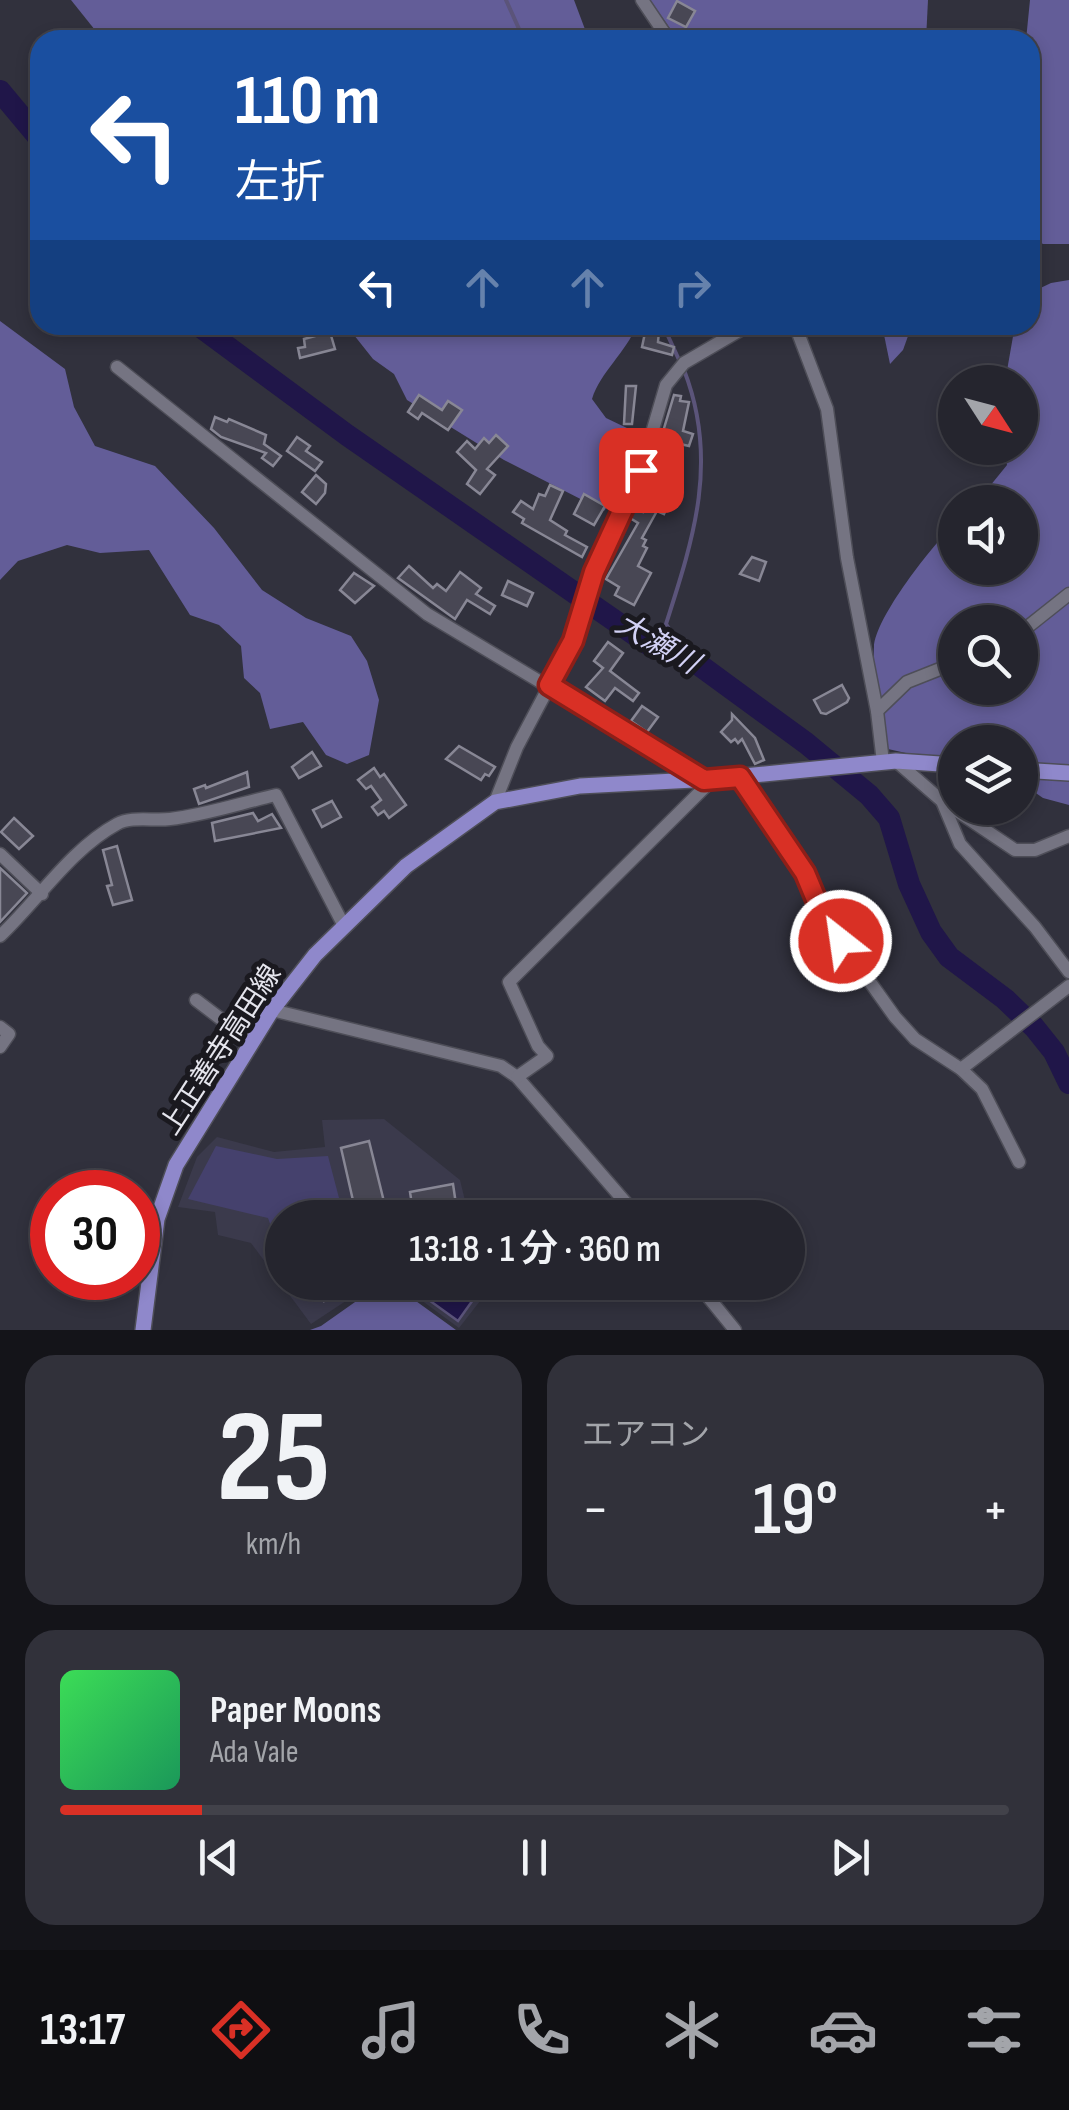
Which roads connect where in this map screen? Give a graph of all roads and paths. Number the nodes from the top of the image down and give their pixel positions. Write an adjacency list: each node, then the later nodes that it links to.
1 (642, 0): 2 (street)
2 (663, 30)
3 (731, 335): 9 (street)
4 (799, 335): 10 (street)
5 (117, 367): 9 (street)
6 (1069, 594): 7 (street)
7 (1038, 619)
8 (938, 670): 10 (street)
9 (549, 685): 16 (street); 18 (street)
10 (877, 711): 11 (street)
11 (890, 762): 12 (main road, 上正善寺高田線); 15 (main road, 上正善寺高田線); 17 (street)
12 (938, 765)
13 (1038, 771): 14 (main road)
14 (1069, 773)
15 (740, 777): 16 (main road, 上正善寺高田線); 33 (street)
16 (708, 779): 18 (main road, 上正善寺高田線); 34 (street)
17 (938, 798)
18 (495, 802): 24 (main road, 上正善寺高田線)
19 (952, 825): 26 (street)
20 (978, 825): 21 (street)
21 (1069, 836)
22 (0, 854): 23 (street)
23 (42, 894): 24 (street); 25 (street)
24 (344, 926): 29 (main road, 上正善寺高田線)
25 (0, 936)
26 (1069, 972)
27 (1069, 986): 33 (street)
28 (196, 1000): 31 (street)
29 (272, 1010): 31 (main road, 上正善寺高田線); 34 (street)
30 (0, 1027): 32 (street)
31 (251, 1042): 38 (main road, 上正善寺高田線)
32 (0, 1047)
33 (960, 1069): 35 (street)
34 (517, 1078): 36 (street)
35 (1019, 1162)
36 (623, 1200)
37 (711, 1300): 39 (street)
38 (142, 1330)
39 (736, 1330)

